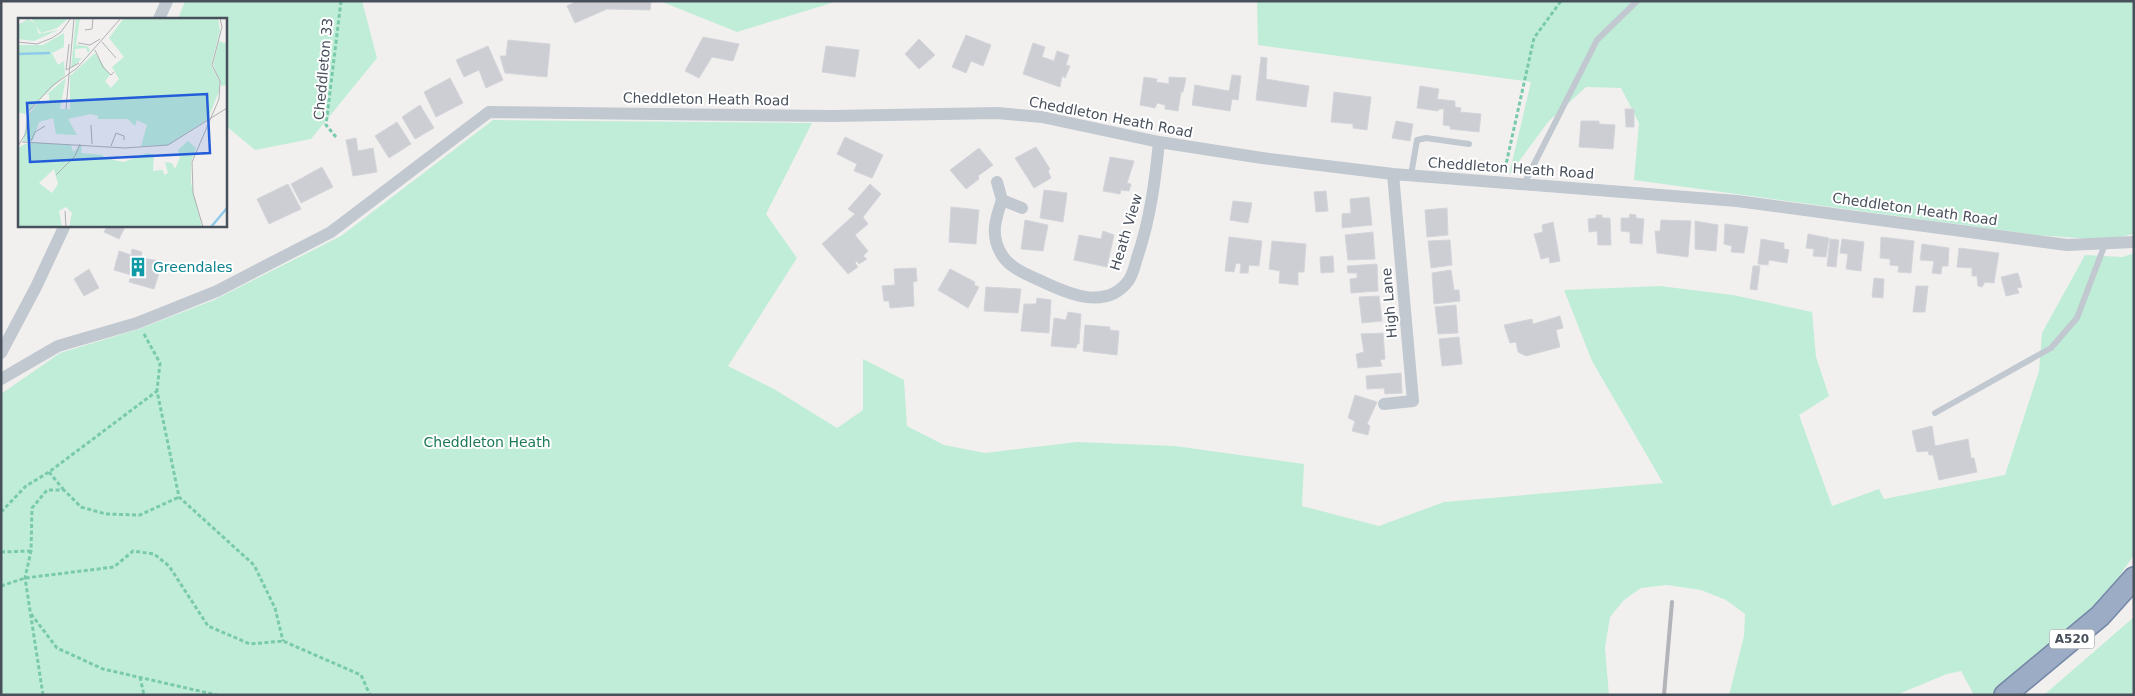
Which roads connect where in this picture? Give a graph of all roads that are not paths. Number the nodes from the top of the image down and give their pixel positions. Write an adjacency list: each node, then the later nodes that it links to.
1 (167, 1): 3 (street)
2 (1637, 1): 9 (lane)
3 (159, 18)
4 (1159, 142): 6 (street, Cheddleton Heath Road); 10 (street, Heath View); 16 (street, Cheddleton Heath Road)
5 (1469, 144): 7 (lane)
6 (1393, 174): 7 (street, Cheddleton Heath Road); 17 (street, High Lane)
7 (1411, 175): 9 (street, Cheddleton Heath Road)
8 (997, 182): 10 (street)
9 (1524, 184): 14 (street, Cheddleton Heath Road)
10 (1002, 200): 11 (street)
11 (1022, 208)
12 (65, 226): 15 (street)
13 (2134, 242): 14 (street, Cheddleton Heath Road)
14 (2105, 244): 18 (lane)
15 (1, 353)
16 (1, 379)
17 (1384, 404)
18 (1935, 413)
19 (2134, 578): 20 (highway, A520)
20 (2005, 695)

